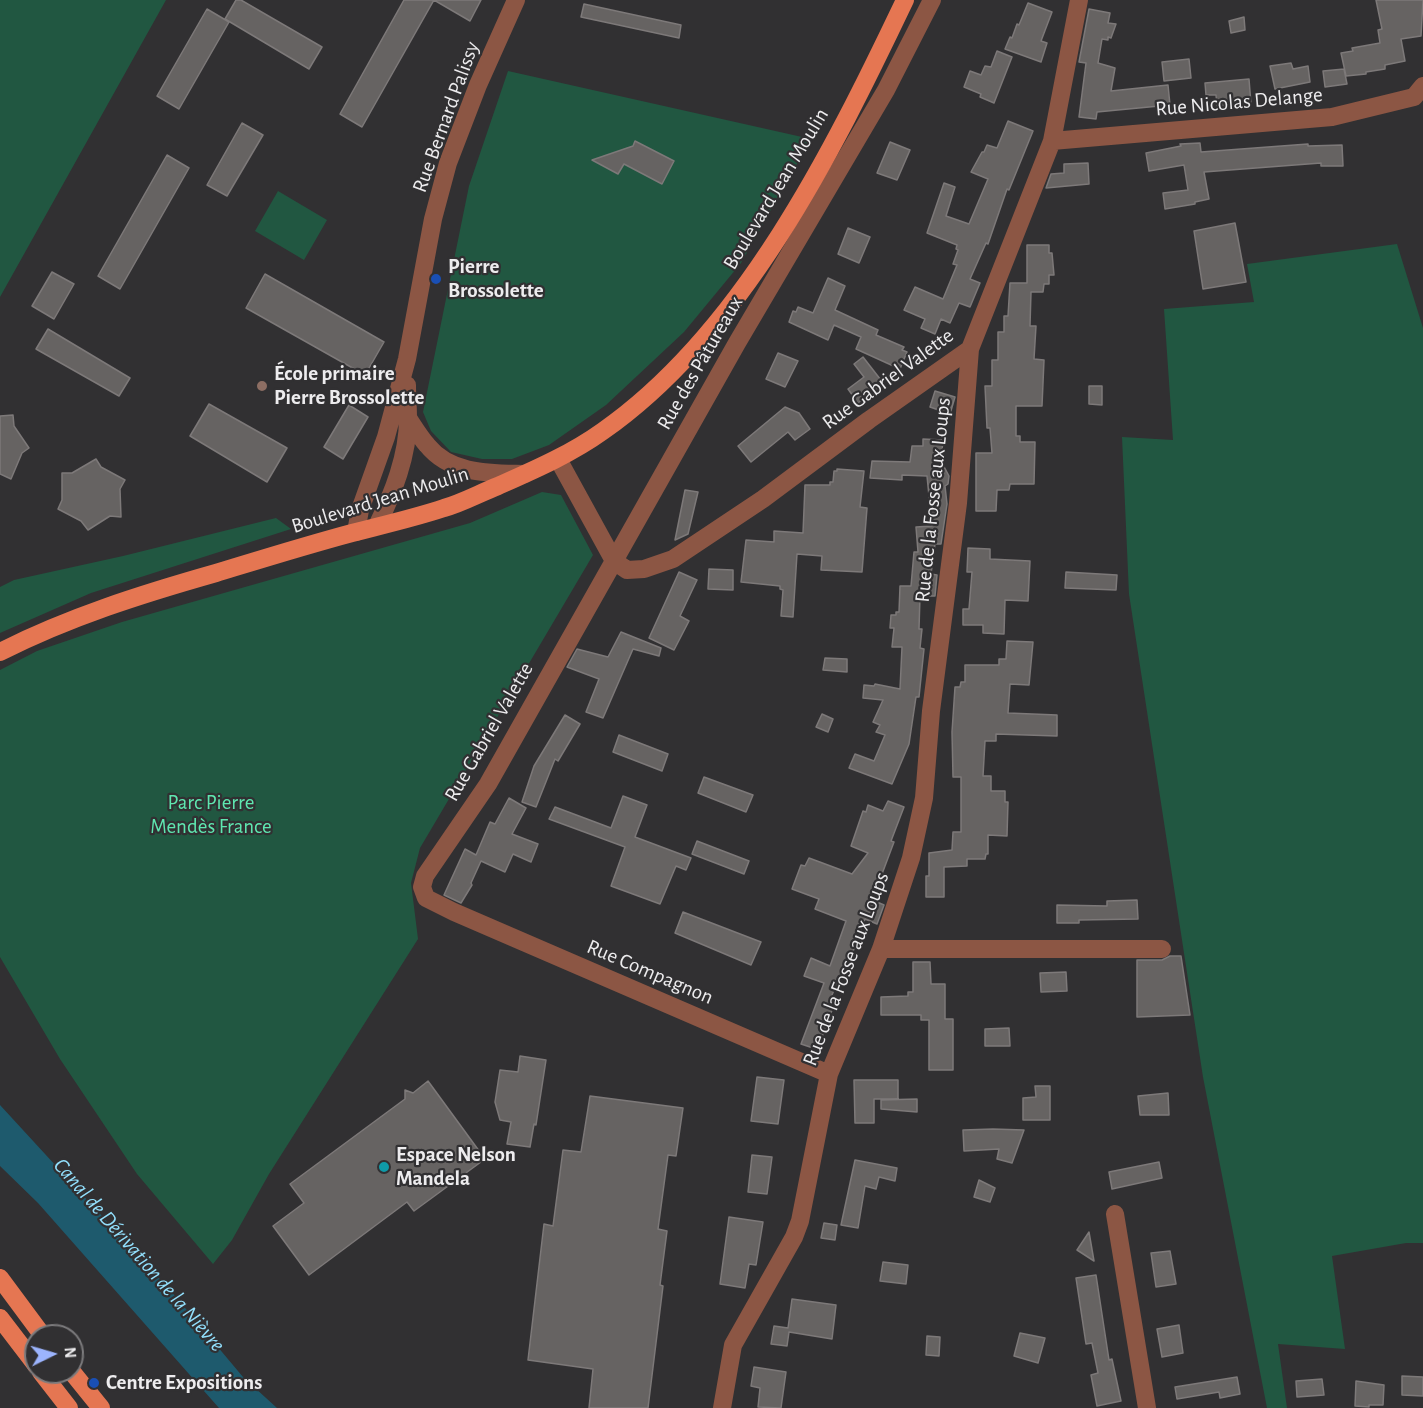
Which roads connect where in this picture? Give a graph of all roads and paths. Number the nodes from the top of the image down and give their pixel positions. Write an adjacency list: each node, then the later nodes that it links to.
1 (516, 0): 8 (street, Rue Bernard Palissy)
2 (905, 0): 10 (main road, Boulevard Jean Moulin)
3 (932, 0): 14 (street, Rue des Pâtureaux)
4 (1079, 0): 6 (street, Rue Gabriel Valette)
5 (1423, 86): 6 (street, Rue Nicolas Delange)
6 (1052, 141): 7 (street, Rue Gabriel Valette)
7 (970, 350): 14 (street, Rue Gabriel Valette); 17 (street, Rue de la Fosse aux Loups)
8 (407, 359): 9 (street, Rue Bernard Palissy); 13 (street, Rue Bernard Palissy)
9 (408, 418): 11 (street); 12 (street, Rue Bernard Palissy)
10 (558, 459): 11 (main road, Boulevard Jean Moulin); 14 (street)
11 (525, 474): 12 (main road, Boulevard Jean Moulin)
12 (377, 526): 13 (main road, Boulevard Jean Moulin)
13 (356, 532): 15 (main road, Boulevard Jean Moulin)
14 (614, 561): 16 (street, Rue Gabriel Valette)
15 (0, 652)
16 (454, 912): 19 (street, Rue Compagnon)
17 (881, 949): 18 (street); 19 (street, Rue de la Fosse aux Loups)
18 (1162, 949)
19 (829, 1074): 29 (street, Rue de la Fosse aux Loups)
20 (1115, 1214): 30 (street)
21 (0, 1278): 23 (main road)
22 (0, 1318): 24 (main road)
23 (35, 1324)
24 (24, 1349)
25 (50, 1384): 27 (main road)
26 (82, 1384): 28 (main road)
27 (69, 1408)
28 (101, 1408)
29 (722, 1408)
30 (1147, 1408)

